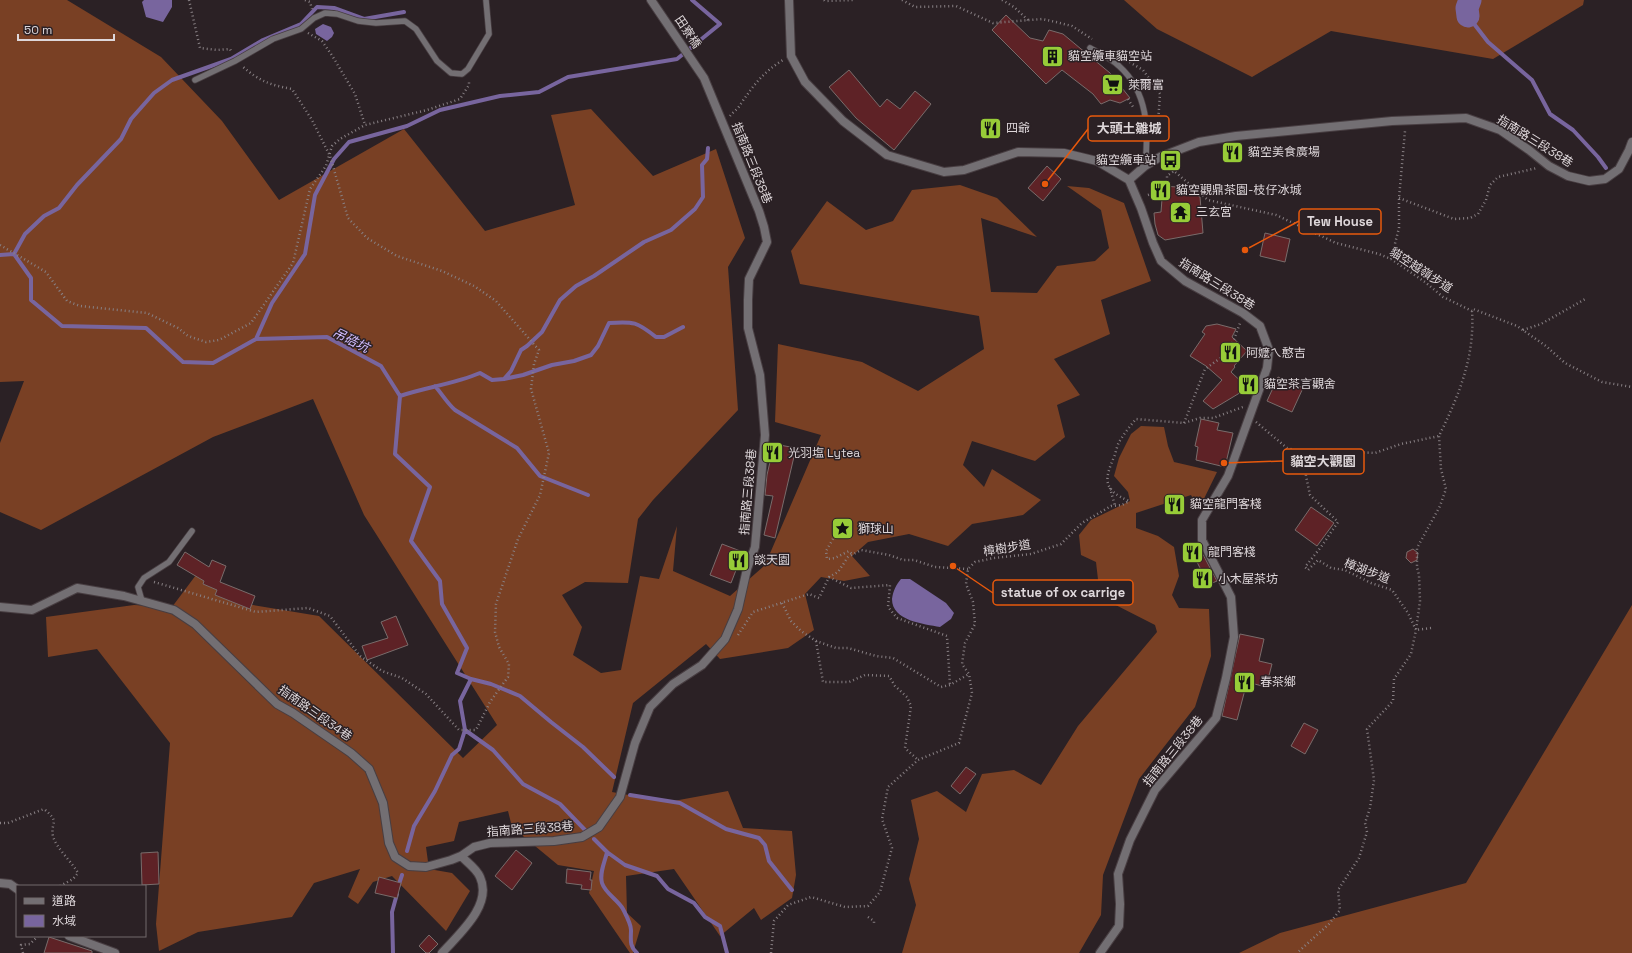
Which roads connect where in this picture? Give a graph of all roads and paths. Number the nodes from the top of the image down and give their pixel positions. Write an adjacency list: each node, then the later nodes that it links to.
1 (189, 0): 15 (path)
2 (305, 0): 10 (path)
3 (486, 0): 19 (lane)
4 (651, 0): 20 (street, 田寮橋)
5 (789, 0): 16 (street)
6 (824, 0): 7 (path)
7 (853, 0)
8 (902, 0): 11 (path)
9 (1002, 0): 11 (path)
10 (314, 18): 12 (lane); 19 (lane)
11 (1028, 20): 13 (path)
12 (301, 30): 18 (lane); 23 (path)
13 (1094, 40)
14 (1090, 48): 28 (lane)
15 (230, 49)
16 (791, 56): 22 (path); 30 (street)
17 (1125, 59): 25 (path)
18 (236, 61): 21 (lane); 27 (path)
19 (468, 69): 23 (path)
20 (704, 78): 22 (street, 指南路三段38巷)
21 (195, 80)
22 (723, 124): 63 (street, 指南路三段38巷)
23 (365, 125): 27 (path)
24 (1405, 130): 32 (path)
25 (1157, 140)
26 (1632, 142): 29 (street, 指南路三段38巷)
27 (330, 158): 33 (path); 51 (path)
28 (1145, 166): 29 (street, 指南路三段38巷); 30 (street, 指南路三段38巷)
29 (1549, 166): 32 (path)
30 (1129, 180): 37 (street, 指南路三段38巷)
31 (1148, 195): 34 (path, 貓空越嶺步道)
32 (1399, 198): 34 (path)
33 (0, 246)
34 (1391, 259): 36 (path, 貓空越嶺步道)
35 (1587, 298): 38 (path)
36 (1472, 311): 38 (path, 貓空越嶺步道); 42 (path)
37 (1243, 313): 40 (street, 指南路三段38巷); 41 (path)
38 (1523, 330): 39 (path, 貓空越嶺步道)
39 (1632, 387)
40 (1250, 412): 41 (path); 43 (path); 75 (street, 指南路三段38巷)
41 (1184, 423): 44 (path)
42 (1439, 436): 43 (path); 57 (path)
43 (1304, 452): 57 (path, 樟湖步道)
44 (1110, 488): 45 (path); 45 (path, 樟樹步道)
45 (1115, 506): 49 (path, 樟樹步道)
46 (841, 525): 48 (path)
47 (192, 531): 51 (lane)
48 (852, 555): 49 (path); 50 (path)
49 (968, 569): 59 (path)
50 (829, 577): 53 (path); 60 (path)
51 (144, 578): 52 (lane)
52 (142, 601): 54 (street, 指南路三段34巷); 63 (street, 指南路三段34巷)
53 (782, 603): 55 (path); 58 (path)
54 (0, 607)
55 (753, 612)
56 (1431, 628): 57 (path)
57 (1416, 630): 76 (path)
58 (816, 641): 60 (path); 61 (path)
59 (969, 674): 60 (path); 61 (path)
60 (950, 685)
61 (918, 760): 74 (path)
62 (0, 824): 65 (path)
63 (461, 856): 73 (street)
64 (0, 883): 66 (street)
65 (62, 885)
66 (16, 888)
67 (868, 917): 68 (path)
68 (874, 924)
69 (37, 937): 71 (path)
70 (72, 937): 72 (street)
71 (23, 953)
72 (115, 953)
73 (442, 953)
74 (772, 953)
75 (1100, 953)
76 (1297, 953)

